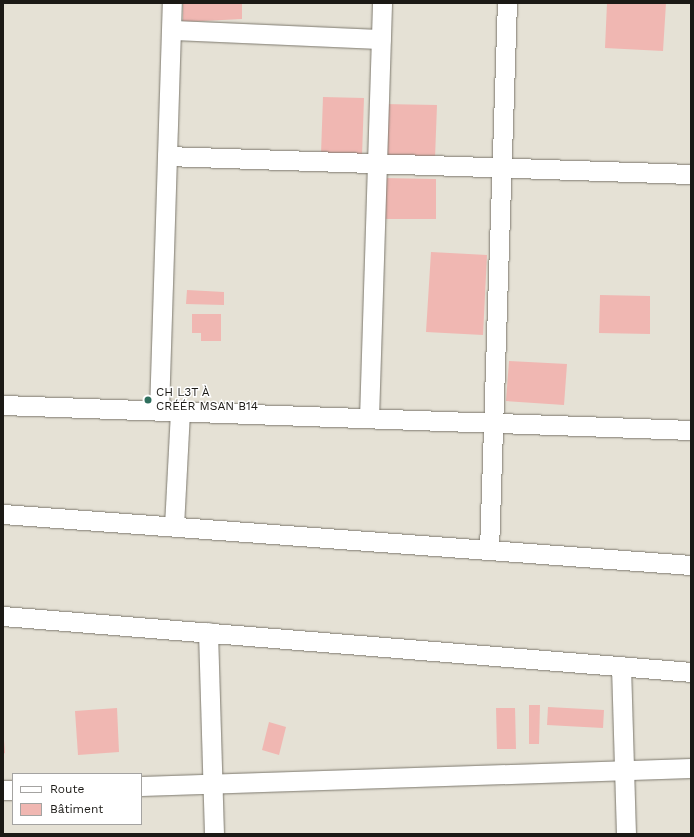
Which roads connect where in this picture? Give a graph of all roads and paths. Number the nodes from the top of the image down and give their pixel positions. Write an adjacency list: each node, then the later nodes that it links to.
1 (172, 3): 4 (street)
2 (382, 3): 5 (street)
3 (507, 3): 8 (street)
4 (172, 30): 5 (street); 6 (street)
5 (381, 39): 7 (street)
6 (168, 156): 7 (street); 11 (street)
7 (377, 164): 8 (street); 13 (street)
8 (501, 168): 9 (street); 14 (street)
9 (691, 174)
10 (3, 405): 11 (street)
11 (159, 411): 12 (street)
12 (180, 412): 13 (street); 17 (street)
13 (369, 418): 14 (street)
14 (493, 423): 15 (street); 18 (street)
15 (691, 430)
16 (3, 514): 17 (street)
17 (174, 526): 18 (street)
18 (489, 550): 19 (street)
19 (691, 565)
20 (3, 616): 21 (street)
21 (208, 632): 22 (street); 26 (street)
22 (621, 666): 23 (street); 25 (street)
23 (691, 672)
24 (691, 768): 25 (street)
25 (624, 770): 26 (street); 29 (street)
26 (212, 783): 27 (street); 28 (street)
27 (142, 786)
28 (214, 834)
29 (626, 834)

